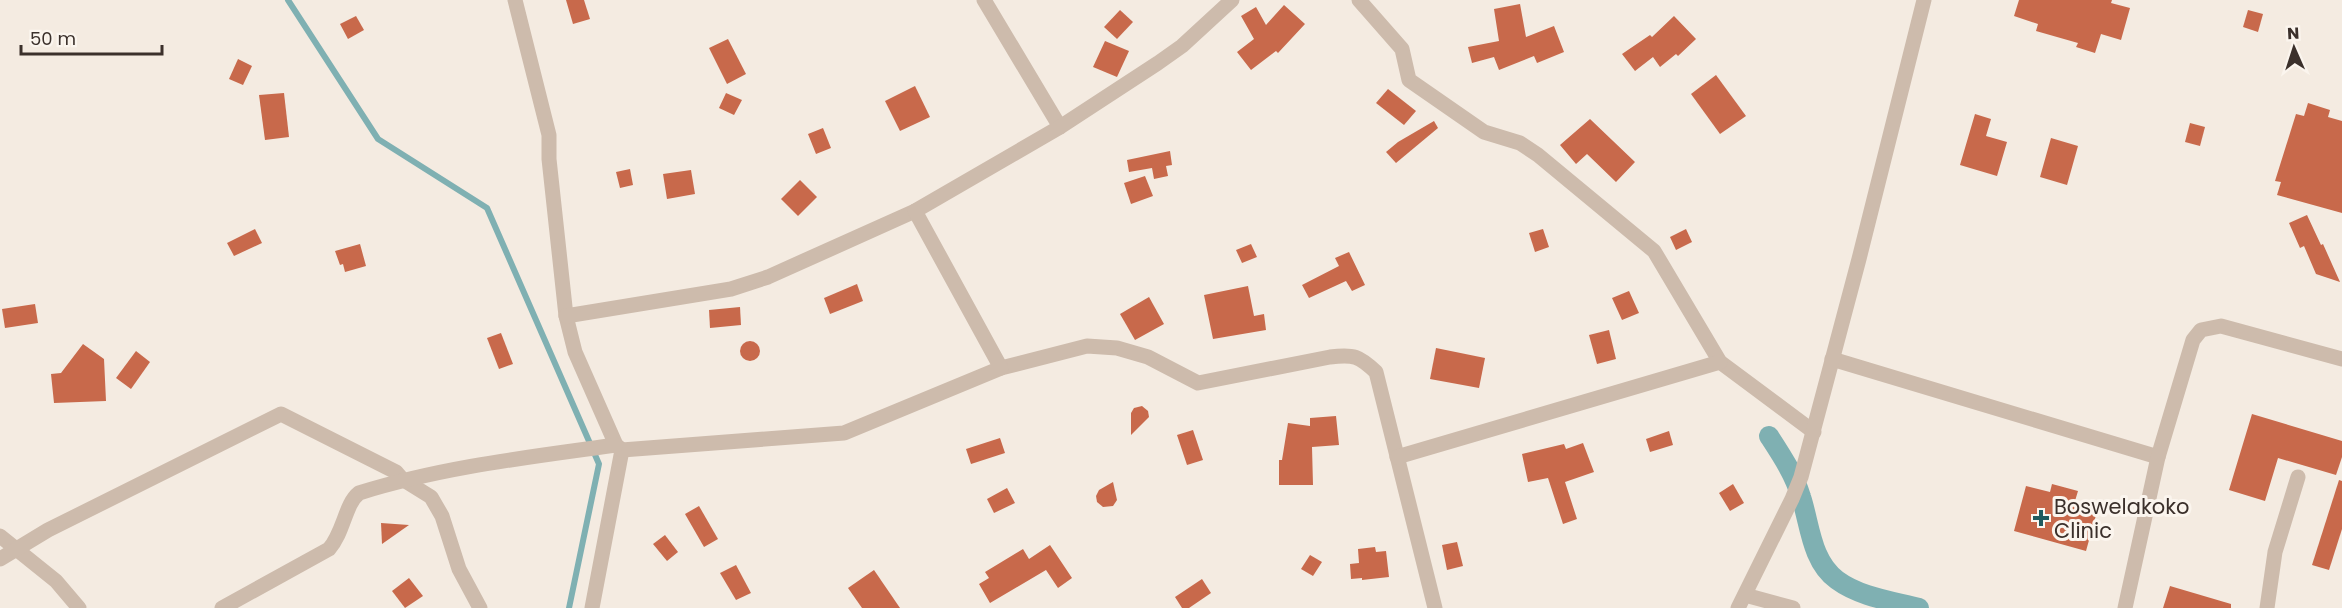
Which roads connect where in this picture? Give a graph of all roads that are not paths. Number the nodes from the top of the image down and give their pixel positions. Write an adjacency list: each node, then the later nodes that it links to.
1 (514, 0): 8 (street)
2 (984, 0): 6 (street)
3 (1232, 0): 6 (street)
4 (1359, 0): 11 (street)
5 (1924, 0): 9 (street)
6 (1060, 127): 7 (street)
7 (915, 211): 8 (street); 12 (street)
8 (566, 316): 14 (street)
9 (1832, 359): 13 (street); 16 (street)
10 (2342, 359): 16 (street)
11 (1720, 362): 13 (street); 15 (street)
12 (1002, 368): 14 (street); 15 (street)
13 (1814, 432): 22 (street)
14 (619, 448): 18 (street); 27 (street)
15 (1397, 457): 28 (street)
16 (2158, 457): 30 (street)
17 (2298, 477): 31 (street)
18 (402, 479): 20 (street); 25 (street); 26 (street)
19 (0, 536): 20 (street)
20 (15, 549): 21 (street); 24 (street)
21 (0, 559)
22 (1741, 602): 23 (street)
23 (1766, 604): 29 (street)
24 (79, 608)
25 (222, 608)
26 (480, 608)
27 (592, 608)
28 (1436, 608)
29 (1793, 608)
30 (2125, 608)
31 (2267, 608)

